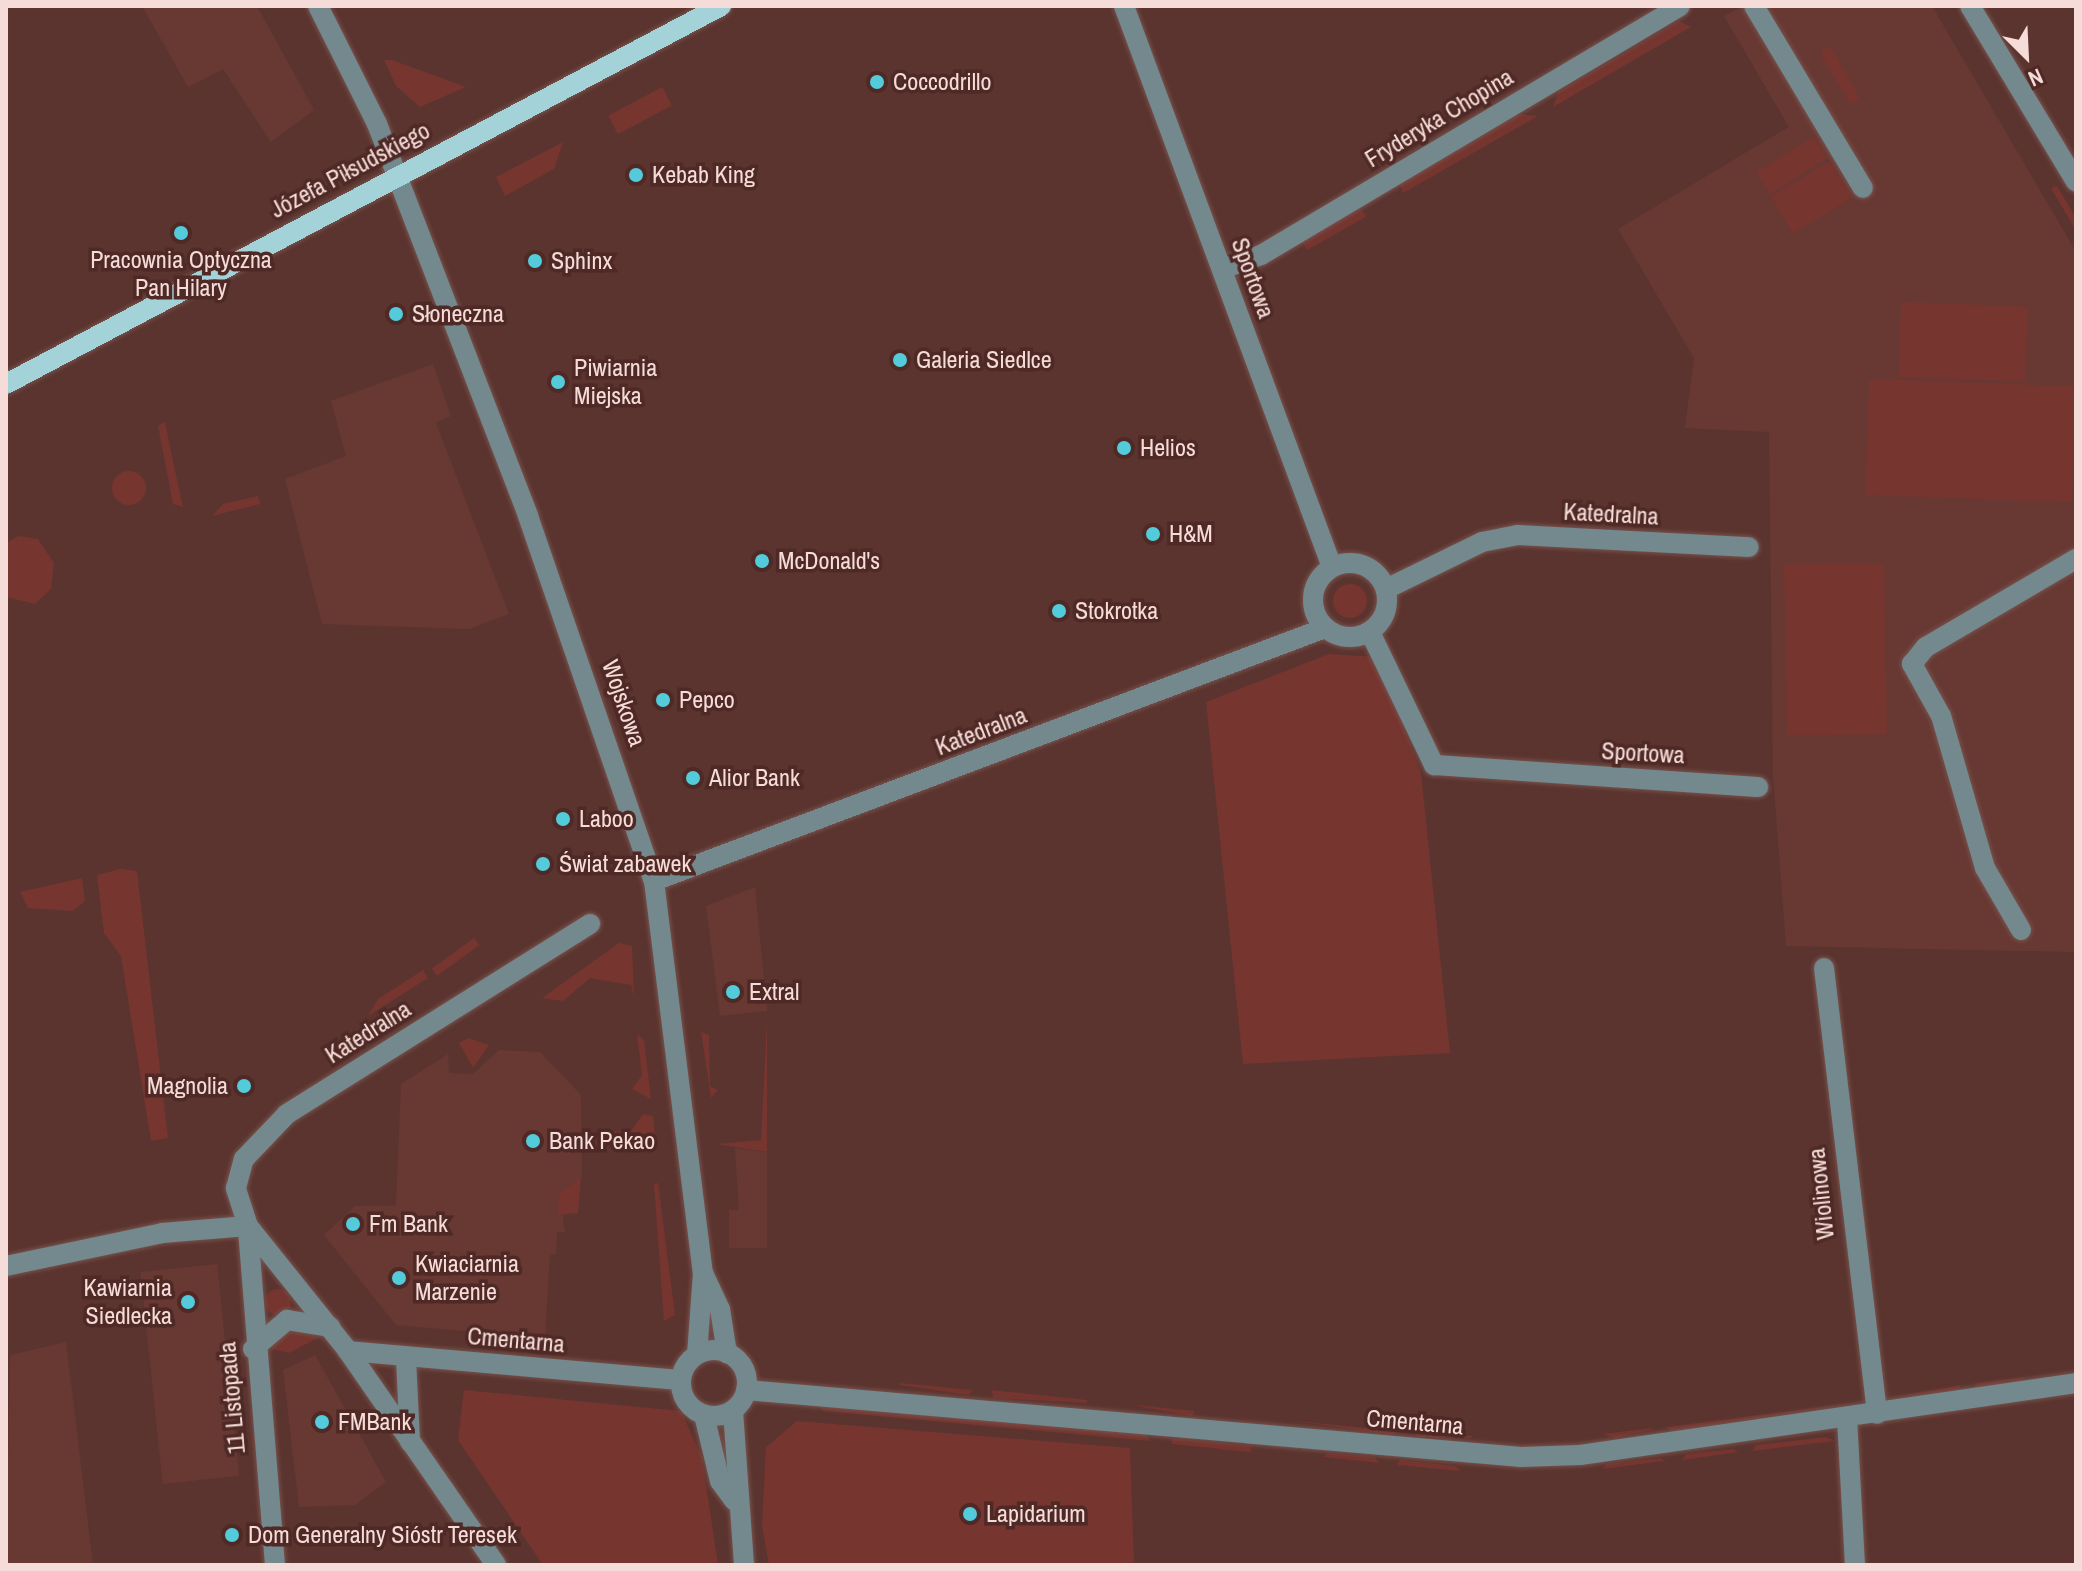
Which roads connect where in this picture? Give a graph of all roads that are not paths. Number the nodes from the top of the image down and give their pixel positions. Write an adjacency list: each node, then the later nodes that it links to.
1 (318, 6): 7 (street, Wojskowa)
2 (721, 6): 7 (main road, Józefa Piłsudskiego)
3 (1124, 6): 10 (street, Sportowa)
4 (1680, 6): 10 (street, Fryderyka Chopina)
5 (1754, 6): 9 (street)
6 (1970, 6): 8 (street)
7 (396, 175): 11 (main road, Józefa Piłsudskiego); 19 (street, Wojskowa)
8 (2076, 182)
9 (1863, 188)
10 (1222, 269): 14 (street, Sportowa)
11 (6, 384)
12 (1749, 547): 15 (street, Katedralna)
13 (2076, 559): 21 (street)
14 (1332, 567): 15 (street); 16 (street)
15 (1386, 589): 17 (street)
16 (1325, 628): 17 (street); 19 (street, Katedralna)
17 (1370, 632): 18 (street, Sportowa)
18 (1758, 787)
19 (654, 881): 25 (street, Wojskowa)
20 (590, 924): 23 (street, Katedralna)
21 (2021, 930)
22 (1824, 968): 36 (street, Wiolinowa)
23 (248, 1226): 24 (street); 26 (street); 27 (street, 11 Listopada)
24 (6, 1266)
25 (703, 1273): 29 (street, Wojskowa); 30 (street, Wojskowa)
26 (330, 1327): 27 (street); 28 (street)
27 (253, 1349): 41 (street, 11 Listopada)
28 (348, 1351): 31 (street, Cmentarna); 39 (street)
29 (727, 1353): 30 (street); 34 (street)
30 (697, 1354): 32 (street)
31 (406, 1359): 32 (street, Cmentarna); 39 (street)
32 (681, 1380): 37 (street)
33 (2076, 1383): 36 (street, Cmentarna)
34 (746, 1390): 35 (street); 38 (street, Cmentarna)
35 (733, 1411): 37 (street); 40 (street)
36 (1877, 1414): 38 (street, Cmentarna)
37 (704, 1415): 40 (street)
38 (1847, 1418): 44 (street)
39 (410, 1442): 42 (street)
40 (734, 1500): 43 (street)
41 (275, 1565)
42 (496, 1565)
43 (744, 1565)
44 (1855, 1565)

